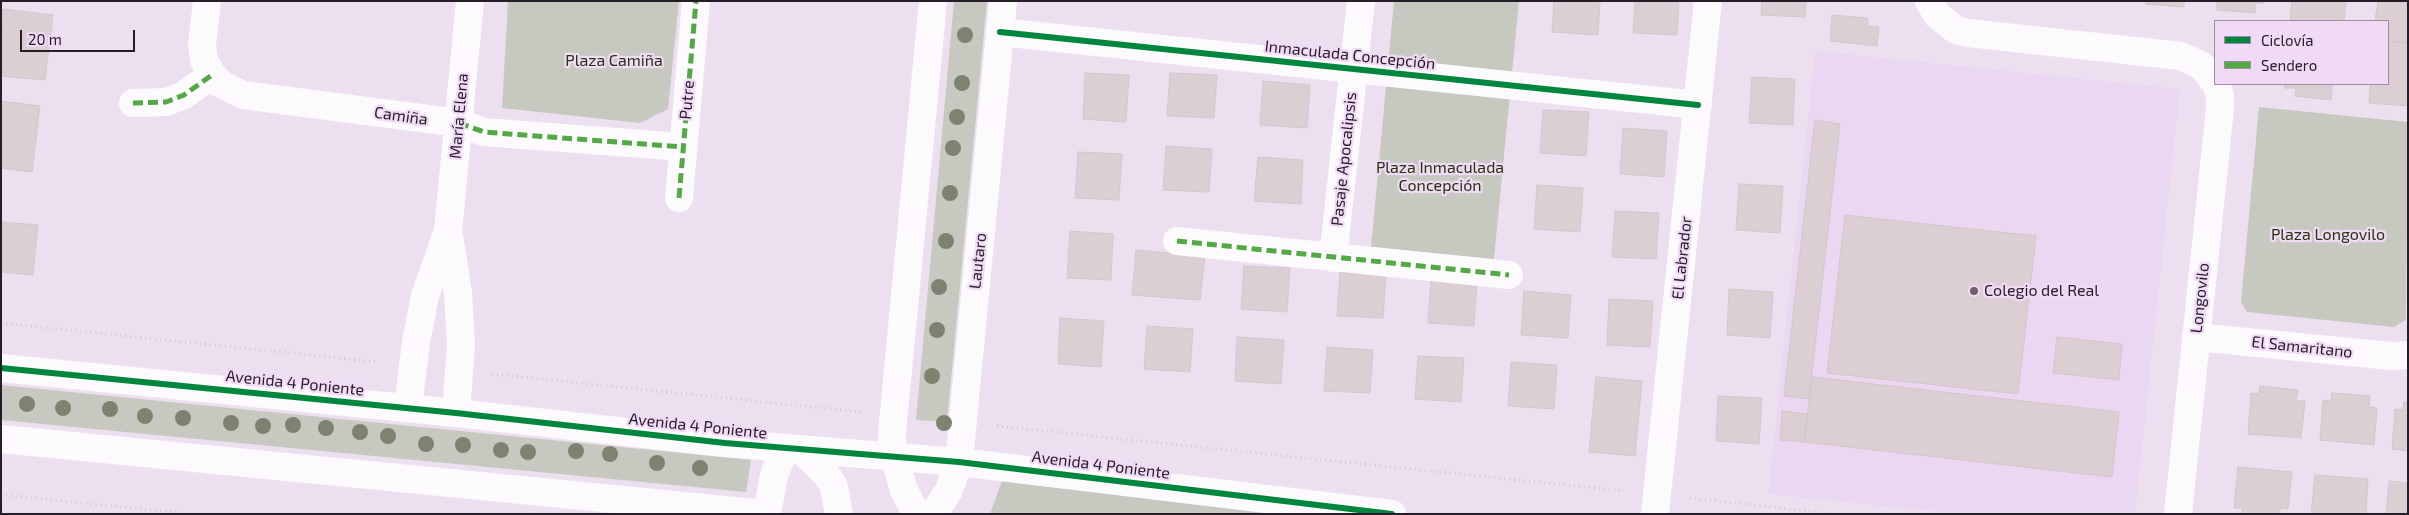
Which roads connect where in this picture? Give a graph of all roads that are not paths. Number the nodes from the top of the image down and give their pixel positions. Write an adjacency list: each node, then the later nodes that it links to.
1 (207, 1): 11 (street)
2 (470, 1): 16 (street, María Elena)
3 (696, 1): 17 (street, Putre)
4 (933, 1): 30 (street)
5 (1003, 1): 9 (street, Lautaro)
6 (1360, 1): 10 (street, Pasaje Apocalipsis)
7 (1708, 1): 15 (street, El Labrador)
8 (1929, 1): 12 (street, Longovilo)
9 (1000, 32): 10 (street, Inmaculada Concepción); 31 (street, Lautaro)
10 (1353, 70): 15 (street, Inmaculada Concepción); 21 (street, Pasaje Apocalipsis)
11 (212, 75): 14 (street); 16 (street, Camiña)
12 (2214, 82)
13 (2215, 85): 23 (street, Longovilo)
14 (133, 103)
15 (1698, 105): 37 (street, El Labrador)
16 (458, 123): 17 (street, Camiña); 19 (street, María Elena)
17 (683, 147): 18 (street, Putre)
18 (679, 198)
19 (448, 231): 26 (street, María Elena); 27 (street, María Elena)
20 (1177, 241): 21 (street)
21 (1333, 258): 22 (street)
22 (1509, 275)
23 (2196, 337): 24 (street, El Samaritano); 38 (street, Longovilo)
24 (2408, 355)
25 (1, 368): 26 (street, Avenida 4 Poniente)
26 (408, 408): 27 (street, Avenida 4 Poniente)
27 (456, 413): 29 (street, Avenida 4 Poniente)
28 (1, 439): 32 (street)
29 (795, 449): 30 (street, Avenida 4 Poniente); 32 (street); 33 (street)
30 (895, 456): 31 (street, Avenida 4 Poniente); 34 (street)
31 (959, 462): 35 (street, Lautaro); 36 (street, Avenida 4 Poniente)
32 (767, 514)
33 (839, 514)
34 (916, 514)
35 (934, 514)
36 (1392, 514)
37 (1655, 514)
38 (2178, 514)

